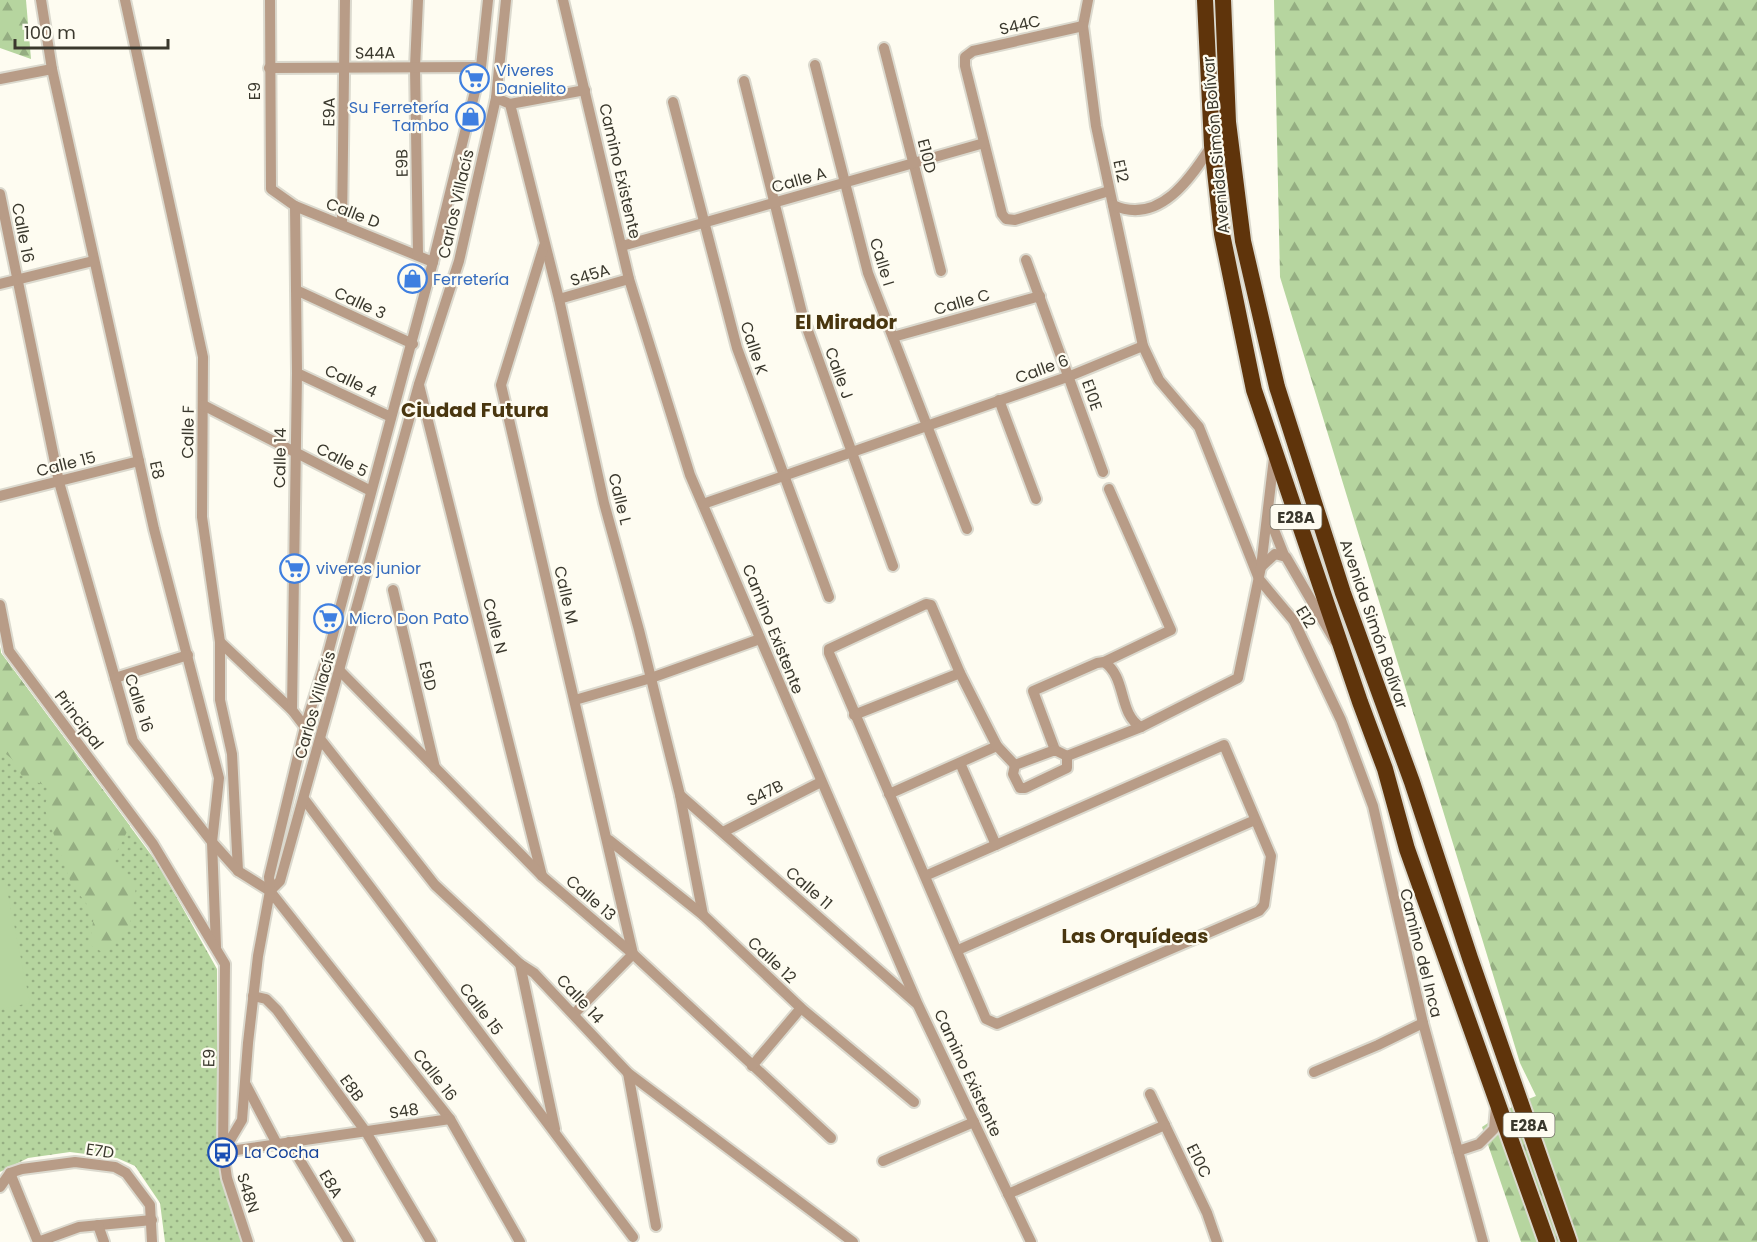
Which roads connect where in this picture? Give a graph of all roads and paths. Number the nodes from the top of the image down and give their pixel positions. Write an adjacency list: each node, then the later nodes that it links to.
1 (41, 0): 19 (street, E8)
2 (125, 0): 58 (street, Calle F)
3 (270, 0): 17 (street, E9)
4 (345, 0): 18 (street, E9A)
5 (418, 0): 15 (street, E9B)
6 (489, 0): 16 (street, Carlos Villacís)
7 (506, 0): 23 (street, Carlos Villacís)
8 (563, 0): 22 (street, Camino Existente)
9 (1088, 0): 12 (street, E12)
10 (1205, 0): 27 (highway, Avenida Simón Bolívar / E28A)
11 (1223, 0): 126 (highway, Avenida Simón Bolívar / E28A)
12 (1083, 26): 26 (street, S44C); 31 (street, E12)
13 (884, 48): 28 (street, E10D)
14 (815, 65): 30 (street, Calle I)
15 (415, 67): 16 (street, S44A); 18 (street, S44A); 40 (street, E9B)
16 (481, 67): 43 (street, Carlos Villacís)
17 (269, 68): 18 (street, S44A); 29 (street, E9)
18 (344, 68): 37 (street, E9A)
19 (52, 69): 20 (street); 42 (street, E8)
20 (0, 79)
21 (744, 81): 33 (street, Calle J)
22 (585, 90): 25 (street); 39 (street, Camino Existente)
23 (496, 98): 25 (street); 56 (street, Carlos Villacís)
24 (673, 102): 36 (street, Calle K)
25 (510, 104): 38 (street, Calle L)
26 (984, 143): 28 (street, Calle A); 31 (street)
27 (1212, 145): 34 (street); 63 (highway, Avenida Simón Bolívar / E28A)
28 (914, 163): 30 (street, Calle A); 44 (street, E10D)
29 (270, 183): 35 (street, Calle D)
30 (845, 183): 33 (street, Calle A); 51 (street, Calle I)
31 (1109, 190): 34 (street, E12)
32 (0, 194): 46 (street, Calle 16)
33 (774, 203): 36 (street, Calle A); 61 (street, Calle J)
34 (1113, 205): 53 (street, E12)
35 (294, 206): 37 (street, Calle D); 48 (street, Calle 14)
36 (704, 223): 39 (street, Calle A); 66 (street, Calle K)
37 (342, 224): 40 (street, Calle D)
38 (544, 245): 50 (street, Calle L); 92 (street, Calle M)
39 (622, 246): 45 (street, Camino Existente)
40 (418, 255): 43 (street, Calle D)
41 (1026, 260): 49 (street, E10E)
42 (93, 261): 46 (street); 64 (street, E8)
43 (433, 262): 52 (street, Carlos Villacís)
44 (941, 271)
45 (629, 279): 50 (street, S45A); 72 (street, Camino Existente)
46 (17, 280): 47 (street); 67 (street, Calle 16)
47 (0, 284)
48 (296, 290): 52 (street, Calle 3); 54 (street, Calle 14)
49 (1040, 296): 51 (street, Calle C); 55 (street, E10E)
50 (560, 299): 91 (street, Calle L)
51 (892, 337): 60 (street, Calle I)
52 (412, 344): 59 (street, Carlos Villacís)
53 (1143, 346): 55 (street, Calle 6); 78 (street)
54 (297, 373): 59 (street, Calle 4); 62 (street, Calle 14)
55 (1070, 375): 57 (street, Calle 6); 65 (street, E10E)
56 (419, 384): 87 (street, Carlos Villacís); 114 (street, Calle N)
57 (999, 400): 60 (street, Calle 6); 71 (street)
58 (203, 405): 62 (street, Calle 5); 83 (street, Calle F)
59 (392, 417): 69 (street, Carlos Villacís)
60 (927, 426): 61 (street, Calle 6); 74 (street, Calle I)
61 (852, 452): 66 (street, Calle 6); 76 (street, Calle J)
62 (295, 453): 69 (street, Calle 5); 93 (street, Calle 14)
63 (1274, 455): 73 (street); 84 (highway, Avenida Simón Bolívar / E28A)
64 (139, 461): 67 (street, Calle 15); 85 (street, E8)
65 (1102, 472)
66 (784, 476): 72 (street, Calle 6); 80 (street, Calle K)
67 (59, 482): 70 (street, Calle 15); 90 (street, Calle 16)
68 (1109, 489): 86 (street)
69 (371, 491): 95 (street, Carlos Villacís)
70 (0, 496)
71 (1036, 499)
72 (703, 504): 82 (street, Camino Existente)
73 (1267, 514): 75 (street); 77 (street)
74 (967, 529)
75 (1284, 555): 77 (street); 84 (street)
76 (893, 566)
77 (1261, 567): 78 (street)
78 (1259, 579): 89 (street, E12); 96 (street)
79 (393, 590): 103 (street, E9D)
80 (829, 597)
81 (0, 605): 118 (street, Principal)
82 (760, 639): 91 (street); 104 (street, Camino Existente)
83 (220, 642): 93 (street); 113 (street, Calle F)
84 (1343, 652): 128 (highway, Avenida Simón Bolívar / E28A)
85 (188, 656): 90 (street); 111 (street, E8)
86 (1104, 662): 96 (street); 99 (street)
87 (340, 671): 97 (street, Carlos Villacís); 103 (street, Calle 13)
88 (960, 674): 94 (street); 94 (street); 98 (street)
89 (1319, 676): 129 (street, Camino del Inca)
90 (115, 678): 111 (street, Calle 16)
91 (651, 678): 92 (street); 106 (street, Calle L)
92 (575, 700): 110 (street, Calle M)
93 (292, 710): 95 (street)
94 (854, 715): 105 (street)
95 (305, 727): 116 (street, Carlos Villacís)
96 (1141, 727): 100 (street)
97 (321, 740): 107 (street, Carlos Villacís); 122 (street, Calle 14)
98 (997, 746): 101 (street); 102 (street)
99 (1055, 750): 100 (street); 102 (street)
100 (1067, 756): 102 (street)
101 (960, 763): 105 (street); 112 (street)
102 (1015, 765)
103 (435, 769): 114 (street, Calle 13)
104 (821, 782): 109 (street, S47B); 124 (street, Camino Existente)
105 (889, 794): 115 (street)
106 (680, 795): 109 (street, Calle 11); 117 (street, Calle L)
107 (304, 799): 116 (street, Carlos Villacís); 141 (street, Calle 15)
108 (1255, 820): 112 (street); 119 (street); 119 (street)
109 (723, 831): 124 (street, Calle 11)
110 (609, 840): 117 (street, Calle 12); 120 (street, Calle M)
111 (212, 842): 113 (street, Calle 16); 118 (street, E8)
112 (996, 845): 115 (street)
113 (238, 871): 116 (street, Calle 16)
114 (542, 876): 120 (street, Calle 13)
115 (925, 876): 119 (street)
116 (270, 891): 123 (street, Carlos Villacís); 137 (street, Calle 16)
117 (703, 915): 125 (street, Calle 12)
118 (216, 947): 121 (street, Principal)
119 (958, 950)
120 (633, 954): 127 (street); 130 (street, Calle 13)
121 (225, 964): 146 (street, E9)
122 (520, 964): 127 (street, Calle 14); 141 (street)
123 (253, 996): 133 (street, Carlos Villacís); 140 (street, E8B)
124 (918, 1005): 138 (street, Camino Existente)
125 (801, 1008): 130 (street); 136 (street, Calle 12)
126 (1488, 1008): 128 (highway); 166 (highway, Avenida Simón Bolívar / E28A)
127 (573, 1014): 132 (street, Calle 14)
128 (1466, 1016): 135 (highway, Avenida Simón Bolívar / E28A)
129 (1423, 1023): 131 (street); 145 (street, Camino del Inca)
130 (752, 1066): 142 (street, Calle 13)
131 (1314, 1072)
132 (628, 1073): 153 (street); 161 (street, Calle 14)
133 (245, 1083): 144 (street); 146 (street, Carlos Villacís)
134 (1150, 1094): 139 (street, E10C)
135 (1496, 1101): 145 (street); 165 (highway, Avenida Simón Bolívar / E28A)
136 (914, 1102)
137 (450, 1119): 140 (street, S48); 160 (street)
138 (974, 1122): 147 (street); 150 (street, Camino Existente)
139 (1165, 1125): 150 (street); 163 (street, E10C)
140 (366, 1132): 143 (street, S48); 159 (street, E8B)
141 (556, 1132): 154 (street, Calle 15)
142 (831, 1138)
143 (288, 1142): 144 (street, S48); 158 (street, E8A)
144 (277, 1144): 146 (street, S48)
145 (1458, 1151): 164 (street, Camino del Inca)
146 (223, 1152): 157 (street, S48N)
147 (883, 1161)
148 (10, 1173): 149 (street); 151 (street, E7D); 152 (street)
149 (0, 1187)
150 (1008, 1194): 162 (street, Camino Existente)
151 (152, 1220): 152 (street); 156 (street, E7D)
152 (98, 1225): 155 (street)
153 (656, 1226)
154 (633, 1237)
155 (104, 1242)
156 (152, 1242)
157 (248, 1242)
158 (349, 1242)
159 (431, 1242)
160 (520, 1242)
161 (853, 1242)
162 (1031, 1242)
163 (1217, 1242)
164 (1483, 1242)
165 (1547, 1242)
166 (1569, 1242)

